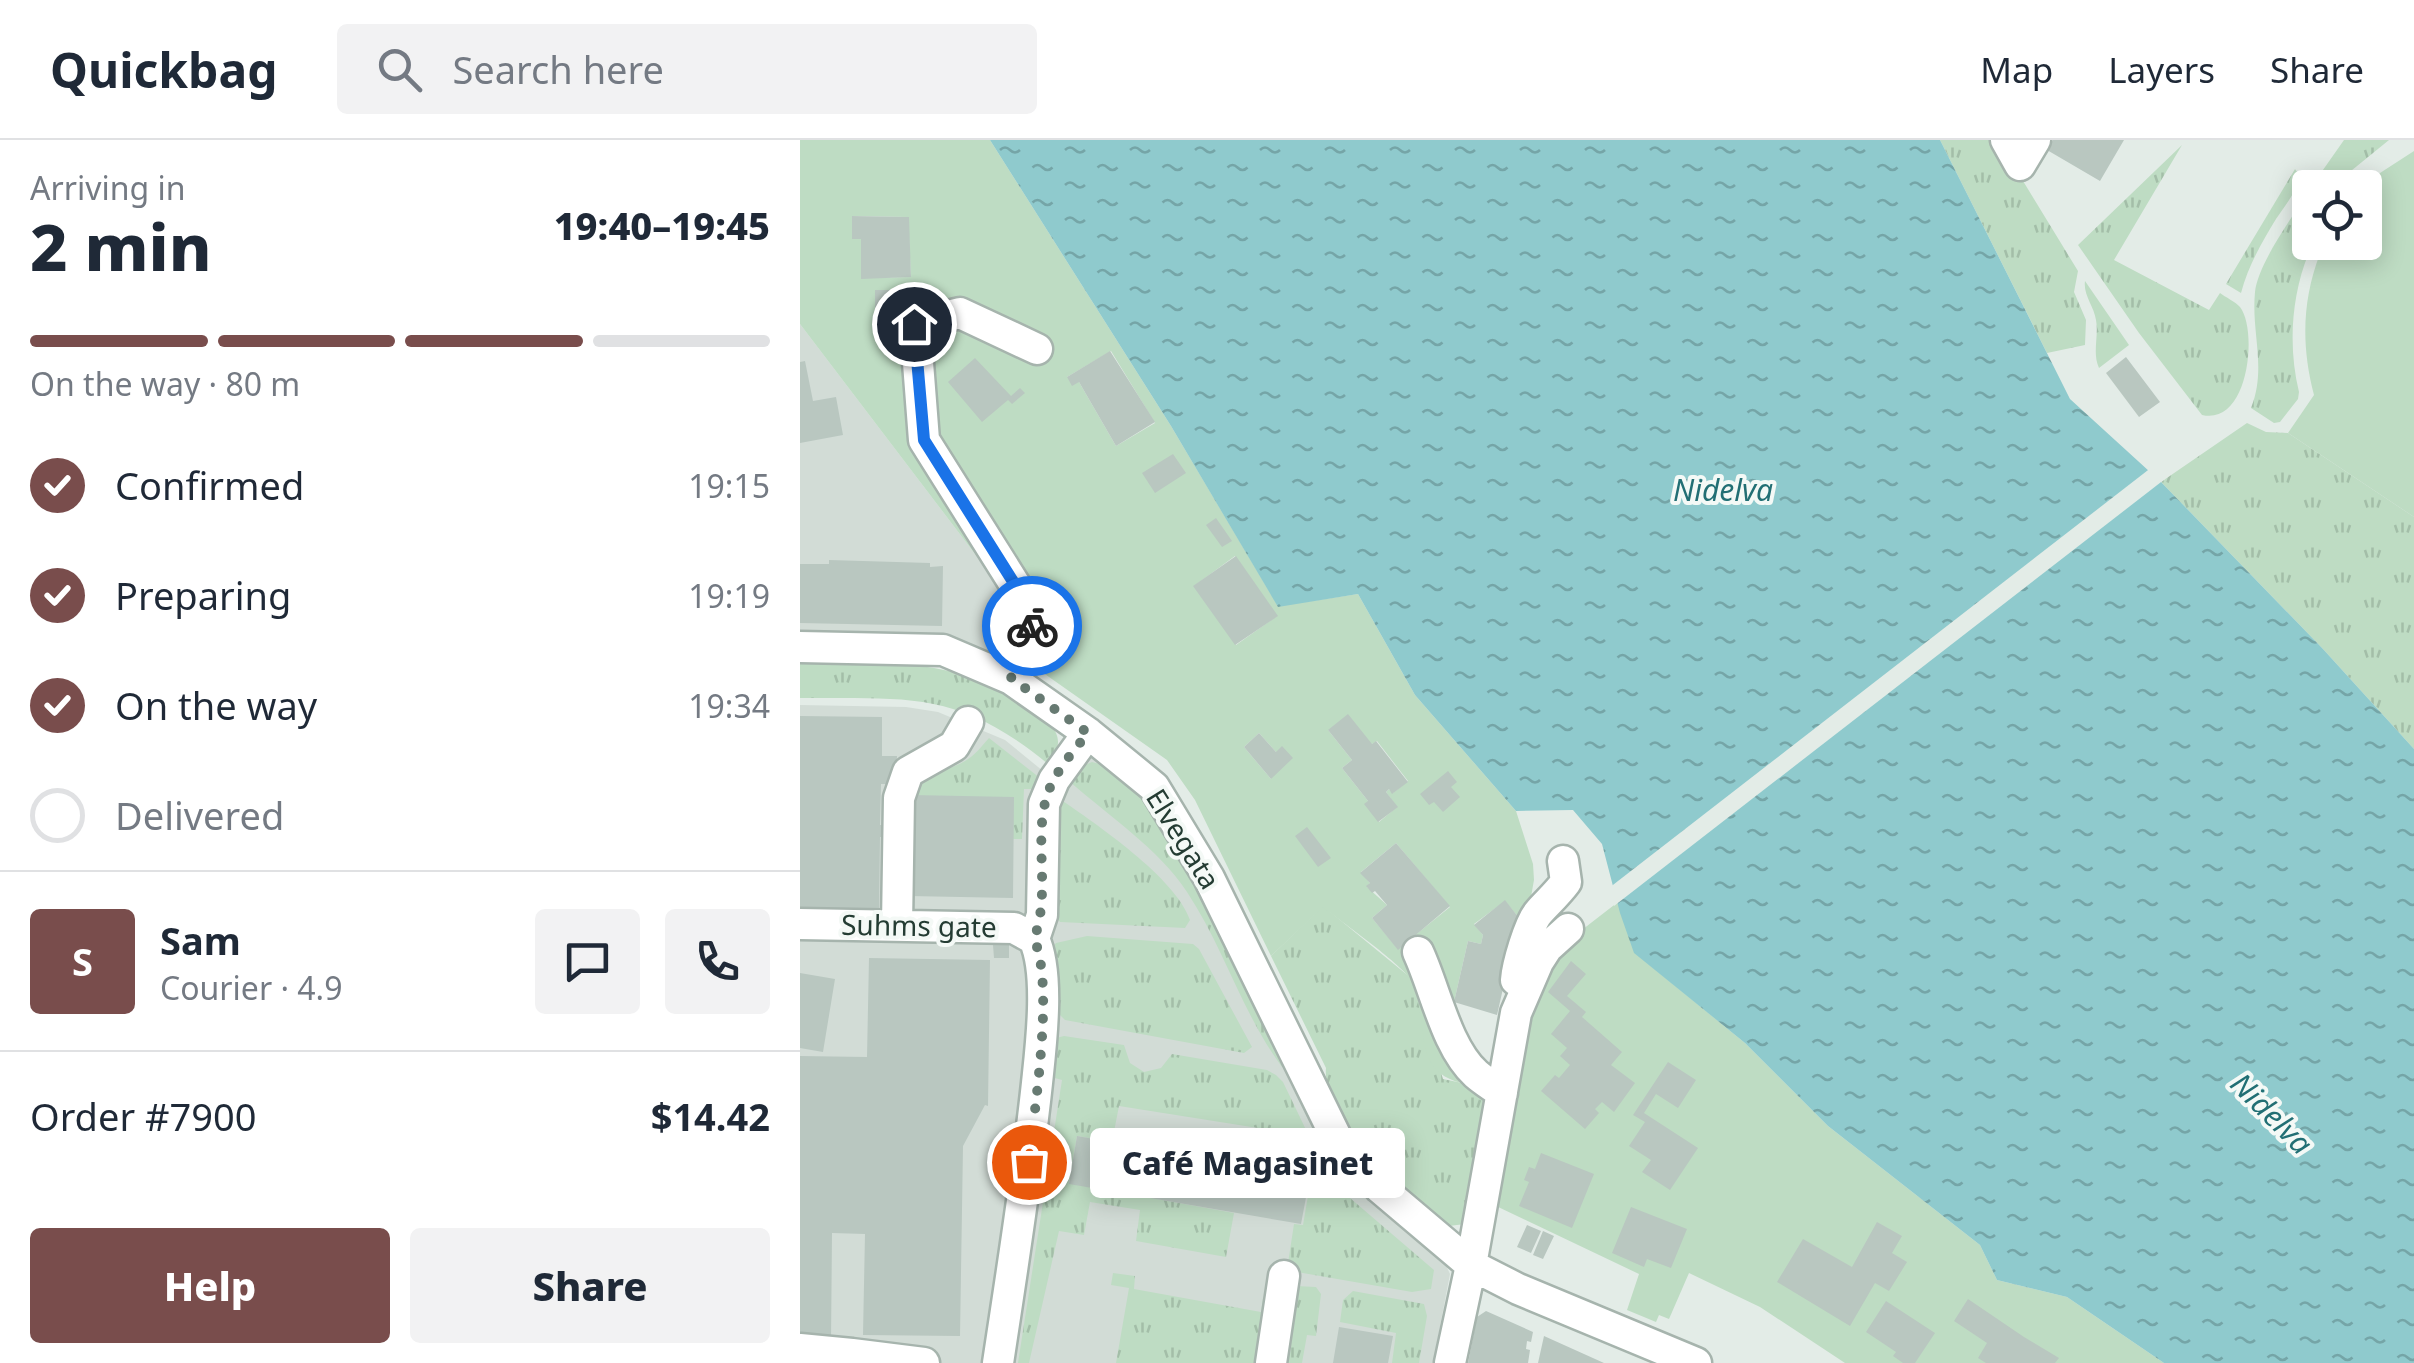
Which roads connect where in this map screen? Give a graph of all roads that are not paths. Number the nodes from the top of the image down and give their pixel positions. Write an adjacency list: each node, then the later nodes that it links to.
1 (1037, 349): 3 (street)
2 (800, 647): 3 (street, Elvegata)
3 (1011, 678): 5 (street, Elvegata)
4 (968, 722): 8 (street)
5 (1088, 733): 10 (street); 14 (street, Elvegata)
6 (1563, 860): 12 (street)
7 (800, 924): 8 (street, Suhms gate)
8 (897, 926): 10 (street, Suhms gate)
9 (1568, 929): 12 (street)
10 (1034, 939): 19 (street)
11 (1418, 952): 13 (street)
12 (1516, 1013): 13 (street)
13 (1502, 1092): 14 (street)
14 (1472, 1264): 21 (street); 22 (street, Elvegata)
15 (1284, 1276): 20 (street)
16 (800, 1348): 17 (street)
17 (852, 1358): 18 (street)
18 (924, 1363)
19 (998, 1363)
20 (1271, 1363)
21 (1450, 1363)
22 (1696, 1363)

